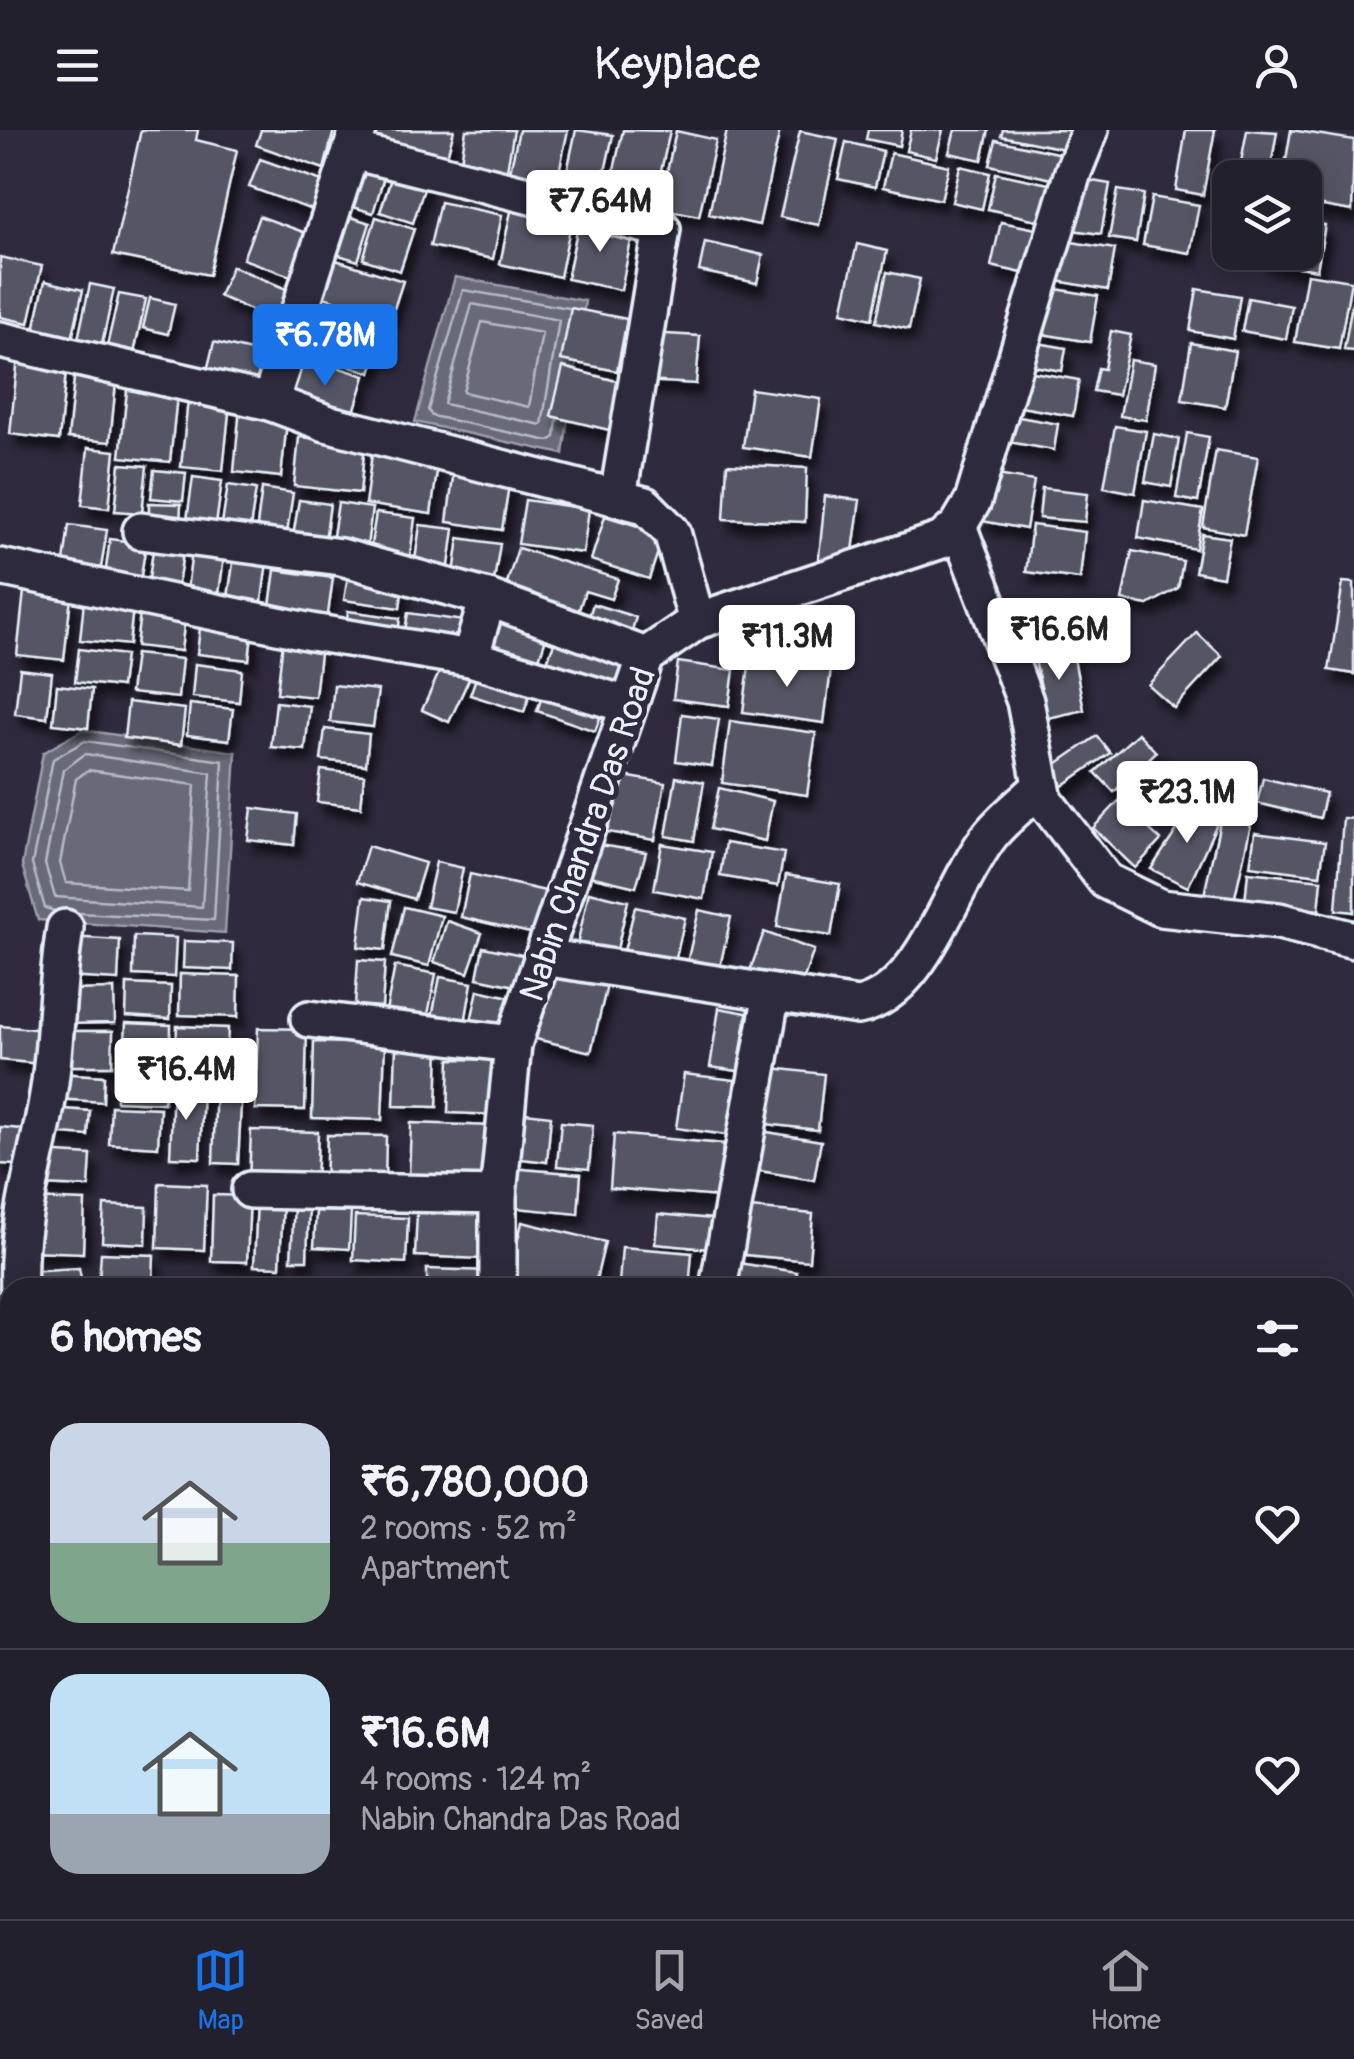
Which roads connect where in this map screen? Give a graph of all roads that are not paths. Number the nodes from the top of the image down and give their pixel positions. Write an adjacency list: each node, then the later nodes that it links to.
1 (1090, 130): 6 (street)
2 (355, 140): 4 (street); 5 (street)
3 (0, 340): 4 (street)
4 (270, 402): 5 (street)
5 (618, 497): 10 (street)
6 (958, 526): 10 (street, Nabin Chandra Das Road); 14 (street)
7 (141, 531): 9 (street)
8 (0, 567): 12 (street)
9 (488, 598): 11 (street); 12 (street)
10 (697, 620): 11 (street, Nabin Chandra Das Road)
11 (646, 656): 13 (street, Nabin Chandra Das Road)
12 (470, 658): 13 (street)
13 (628, 705): 17 (street, Nabin Chandra Das Road)
14 (1041, 786): 16 (street); 18 (street)
15 (66, 928): 23 (street)
16 (1354, 940)
17 (543, 957): 18 (street); 20 (street, Nabin Chandra Das Road)
18 (772, 993): 25 (street)
19 (308, 1018): 20 (street)
20 (513, 1044): 22 (street, Nabin Chandra Das Road)
21 (250, 1190): 22 (street)
22 (498, 1194): 24 (street, Nabin Chandra Das Road)
23 (19, 1278)
24 (498, 1278)
25 (720, 1278)

